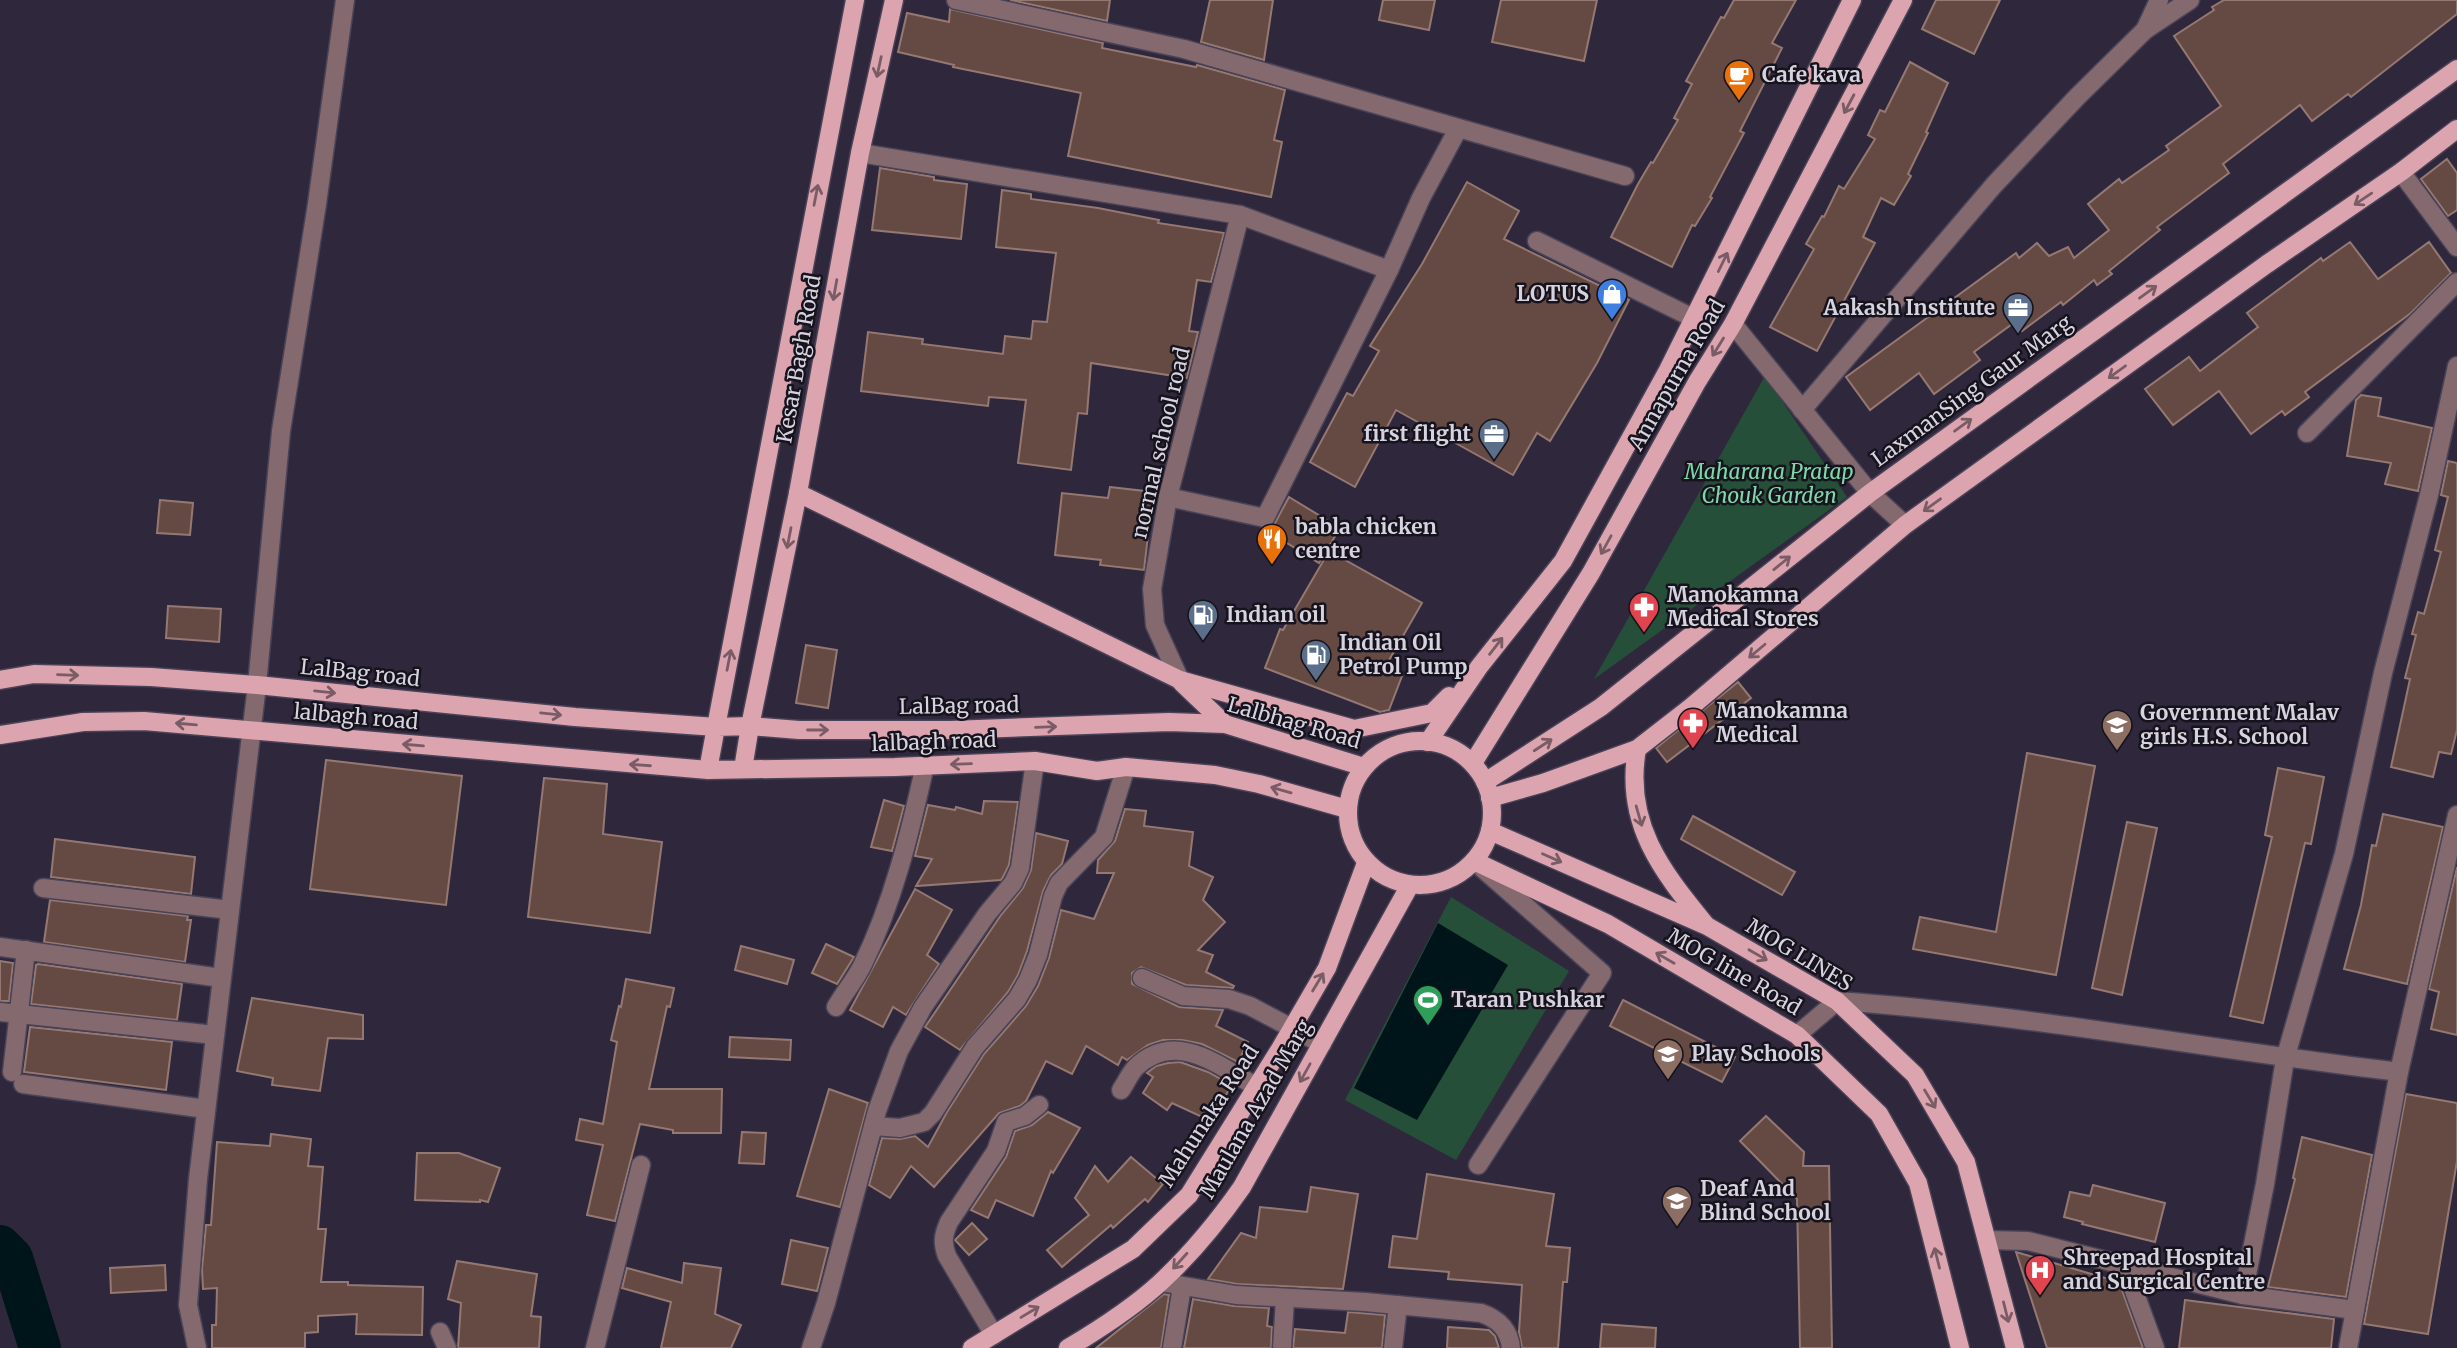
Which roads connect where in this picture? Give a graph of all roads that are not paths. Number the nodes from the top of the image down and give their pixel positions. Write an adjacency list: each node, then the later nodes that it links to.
1 (345, 0): 33 (street)
2 (855, 0): 37 (main road, Kesar Bagh Road, one-way to 2)
3 (894, 0): 13 (main road, Kesar Bagh Road, one-way to 13)
4 (956, 0): 11 (street)
5 (1852, 0): 21 (main road, Annapurna Road, one-way to 5)
6 (1903, 0): 22 (main road, Annapurna Road, one-way to 22)
7 (2159, 0): 9 (street)
8 (2190, 0): 9 (street)
9 (2146, 30): 24 (street)
10 (2457, 69): 27 (main road, LaxmanSing Gaur Marg, one-way to 10)
11 (1458, 129): 15 (street); 19 (street)
12 (2457, 130): 14 (main road)
13 (860, 153): 16 (street); 26 (main road, Kesar Bagh Road, one-way to 26)
14 (2402, 172): 18 (street); 29 (main road, one-way to 29)
15 (1625, 176)
16 (1240, 215): 19 (street); 28 (street, normal school road)
17 (1537, 241): 21 (street)
18 (2457, 247)
19 (1389, 270): 28 (street)
20 (2457, 282): 25 (street)
21 (1695, 319): 30 (main road, Annapurna Road, one-way to 21)
22 (1733, 324): 24 (street); 43 (main road, Annapurna Road, one-way to 43)
23 (2457, 366): 71 (street)
24 (1802, 410): 27 (street)
25 (2307, 433)
26 (798, 493): 32 (main road); 36 (main road, Kesar Bagh Road, one-way to 36)
27 (1870, 493): 29 (street); 49 (main road, LaxmanSing Gaur Marg, one-way to 27)
28 (1168, 497): 32 (street, normal school road)
29 (1905, 525): 41 (main road, one-way to 41)
30 (1479, 667): 32 (main road); 40 (main road, Annapurna Road)
31 (0, 680): 33 (main road, LalBag road, one-way to 33)
32 (1180, 680): 35 (main road)
33 (257, 685): 37 (main road, LalBag road, one-way to 37); 38 (street)
34 (1169, 722): 35 (main road, Lalbhag Road); 36 (main road, LalBag road, one-way to 34)
35 (1225, 724): 46 (main road, Lalbhag Road)
36 (750, 726): 37 (main road, LalBag road); 47 (main road, Kesar Bagh Road)
37 (716, 727): 48 (main road, Kesar Bagh Road)
38 (251, 730): 39 (main road, lalbagh road, one-way to 39); 48 (main road, lalbagh road, one-way to 38); 57 (street)
39 (0, 735)
40 (1428, 742): 43 (main road); 46 (main road)
41 (1637, 749): 49 (main road); 58 (main road, one-way to 58)
42 (1035, 761): 44 (main road, lalbagh road, one-way to 44); 45 (main road, lalbagh road); 77 (street)
43 (1473, 763): 49 (main road)
44 (925, 765): 47 (main road, lalbagh road); 64 (street)
45 (1126, 767): 50 (main road, one-way to 45); 77 (street)
46 (1364, 767): 50 (main road)
47 (743, 769): 48 (main road, lalbagh road)
48 (708, 770)
49 (1488, 790): 52 (main road)
50 (1347, 809): 54 (main road)
51 (2457, 815): 72 (street)
52 (1490, 831): 53 (main road); 58 (main road, MOG LINES, one-way to 58)
53 (1474, 861): 55 (main road); 69 (main road, MOG line Road, one-way to 53); 79 (street)
54 (1366, 863): 55 (main road); 67 (main road, Mahunaka Road, one-way to 54)
55 (1410, 885): 70 (main road, Maulana Azad Marg)
56 (43, 888): 57 (street)
57 (230, 910): 61 (street)
58 (1707, 926): 63 (main road, MOG LINES, one-way to 63)
59 (0, 947): 60 (street)
60 (26, 950): 61 (street); 66 (street)
61 (221, 978): 68 (street)
62 (1142, 978): 67 (street)
63 (1837, 1001): 69 (street); 71 (street); 80 (main road, MOG LINES, one-way to 80)
64 (836, 1007)
65 (0, 1012): 66 (street)
66 (19, 1014): 68 (street); 76 (street)
67 (1292, 1028): 70 (street); 73 (main road, Mahunaka Road)
68 (215, 1035): 76 (street)
69 (1797, 1035): 98 (main road, MOG line Road, one-way to 69)
70 (1322, 1044): 82 (main road, Maulana Azad Marg, one-way to 82)
71 (2285, 1059): 72 (street); 84 (street)
72 (2399, 1072): 87 (street)
73 (1257, 1087): 74 (street); 88 (main road, Mahunaka Road, one-way to 73)
74 (1121, 1090)
75 (1039, 1105): 88 (street)
76 (206, 1109): 89 (street)
77 (873, 1126): 91 (street)
78 (641, 1165): 90 (street)
79 (1478, 1165)
80 (1988, 1240): 81 (street); 99 (main road, MOG LINES, one-way to 99)
81 (2125, 1266): 84 (street); 100 (street)
82 (1160, 1282): 83 (street); 93 (main road, Maulana Azad Marg)
83 (1182, 1287): 85 (street); 94 (street)
84 (2243, 1295): 87 (street)
85 (1285, 1299): 86 (street); 95 (street)
86 (1398, 1305): 96 (street); 97 (street)
87 (2355, 1310): 101 (street)
88 (994, 1335): 92 (main road, Mahunaka Road)
89 (197, 1348)
90 (595, 1348)
91 (811, 1348)
92 (972, 1348)
93 (1068, 1348)
94 (1172, 1348)
95 (1282, 1348)
96 (1393, 1348)
97 (1511, 1348)
98 (1960, 1348)
99 (2015, 1348)
100 (2155, 1348)
101 (2348, 1348)

